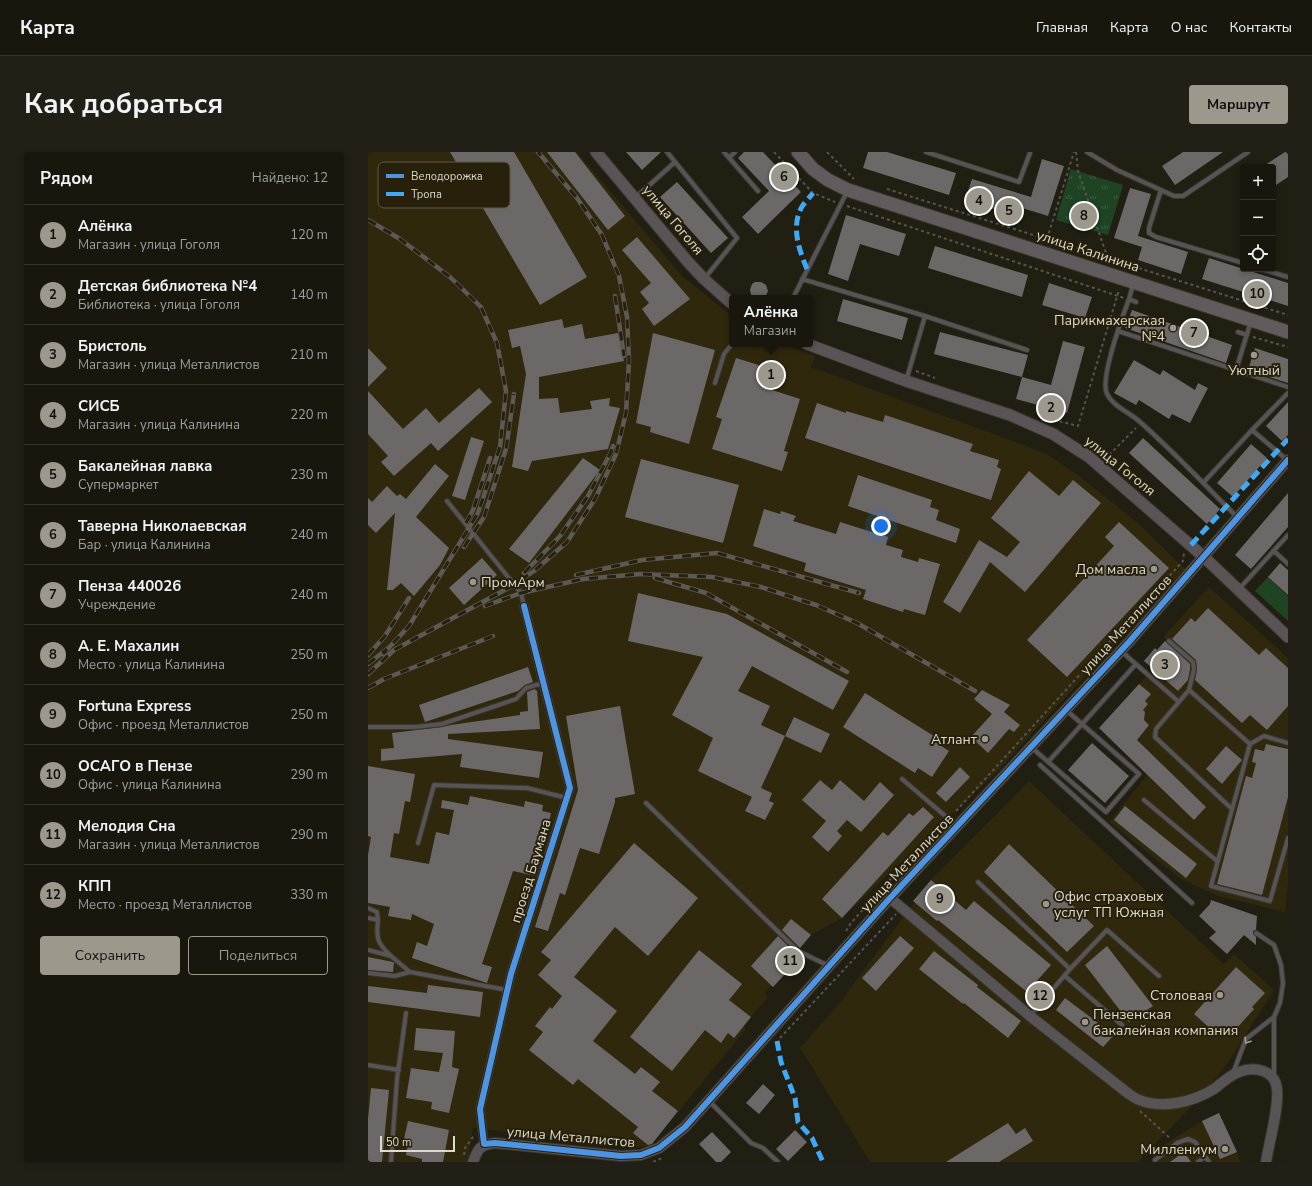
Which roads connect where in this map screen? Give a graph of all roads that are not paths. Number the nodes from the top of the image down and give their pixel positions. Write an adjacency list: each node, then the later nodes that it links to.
1 (596, 152): 15 (main road, улица Гоголя)
2 (667, 152): 11 (lane)
3 (724, 152): 10 (lane)
4 (735, 152): 10 (lane)
5 (798, 152): 12 (main road, улица Калинина)
6 (926, 152): 7 (lane)
7 (1030, 152)
8 (1088, 152): 13 (lane)
9 (1248, 152): 13 (lane)
10 (729, 158): 14 (lane)
11 (675, 162): 15 (lane); 19 (lane)
12 (848, 190): 20 (lane); 21 (main road, улица Калинина)
13 (1161, 190): 16 (lane)
14 (758, 191)
15 (635, 198): 19 (main road, улица Гоголя)
16 (1240, 263)
17 (1271, 272): 18 (lane)
18 (1288, 277)
19 (704, 279): 24 (main road, улица Гоголя)
20 (802, 279): 22 (lane); 26 (lane)
21 (1128, 281): 23 (lane); 27 (main road, улица Калинина)
22 (794, 295)
23 (1128, 299): 25 (lane); 28 (lane)
24 (729, 301)
25 (1136, 302)
26 (925, 316): 34 (lane); 36 (lane)
27 (1252, 321): 30 (main road, улица Калинина); 31 (lane)
28 (1118, 331): 35 (lane); 42 (lane)
29 (1238, 332): 31 (lane)
30 (1288, 332)
31 (1247, 335): 35 (lane)
32 (813, 346): 36 (main road, улица Гоголя)
33 (730, 347): 37 (lane)
34 (1027, 350)
35 (1236, 370): 38 (lane)
36 (906, 381): 47 (main road, улица Гоголя)
37 (715, 383)
38 (1288, 387)
39 (1288, 393): 40 (lane)
40 (1252, 430): 41 (lane); 42 (lane)
41 (1288, 460): 44 (street, улица Металлистов)
42 (1203, 483): 44 (lane)
43 (447, 501): 50 (lane, проезд Баумана)
44 (1238, 517): 47 (street, улица Металлистов)
45 (1288, 535): 46 (lane)
46 (1274, 551): 48 (lane); 49 (lane)
47 (1204, 557): 49 (main road, улица Гоголя); 53 (street, улица Металлистов)
48 (1288, 564)
49 (1238, 590): 51 (main road, улица Гоголя)
50 (524, 606): 55 (street, проезд Баумана)
51 (1288, 637)
52 (1169, 641): 56 (lane)
53 (1121, 651): 54 (lane); 58 (street, улица Металлистов)
54 (1136, 664): 57 (lane); 59 (lane)
55 (543, 683): 60 (lane); 67 (street, проезд Баумана)
56 (1189, 690): 57 (lane); 62 (lane)
57 (1179, 702): 70 (lane)
58 (1066, 710): 59 (lane); 63 (street, улица Металлистов)
59 (1083, 724): 64 (lane); 64 (lane)
60 (368, 727)
61 (1288, 743): 62 (lane)
62 (1250, 744): 70 (lane)
63 (1031, 747): 64 (lane); 71 (street, улица Металлистов)
64 (1048, 762)
65 (1040, 765): 77 (lane)
66 (902, 779): 71 (lane)
67 (567, 798): 73 (lane); 90 (street, проезд Баумана)
68 (1144, 800): 74 (lane)
69 (646, 802): 84 (lane)
70 (1232, 809): 74 (lane)
71 (957, 826): 76 (street, улица Металлистов)
72 (1288, 838): 74 (lane)
73 (418, 843)
74 (1217, 861)
75 (978, 882): 85 (lane)
76 (890, 898): 84 (street, улица Металлистов); 92 (street)
77 (1192, 903)
78 (368, 908): 80 (lane)
79 (368, 918): 80 (lane)
80 (378, 920): 83 (lane)
81 (1256, 933): 93 (lane)
82 (368, 950): 83 (lane)
83 (391, 956): 86 (lane)
84 (830, 966): 99 (street, улица Металлистов)
85 (1070, 969): 88 (lane); 89 (lane)
86 (410, 972): 87 (lane); 90 (lane)
87 (368, 973)
88 (1065, 976): 92 (lane); 94 (lane)
89 (1159, 976)
90 (508, 990): 100 (street, проезд Баумана)
91 (406, 1013): 96 (lane)
92 (1030, 1016): 97 (street)
93 (1274, 1017): 97 (lane, one-way to 97); 98 (lane)
94 (1122, 1025)
95 (368, 1065): 96 (lane)
96 (399, 1070): 103 (lane)
97 (1233, 1075): 98 (street)
98 (1274, 1078): 108 (street)
99 (709, 1100): 100 (street, улица Металлистов); 105 (lane)
100 (483, 1140): 104 (street)
101 (1205, 1157): 102 (lane); 106 (lane); 107 (lane)
102 (1155, 1160)
103 (391, 1162)
104 (473, 1162)
105 (778, 1162)
106 (1198, 1162)
107 (1209, 1162)
108 (1266, 1162)

